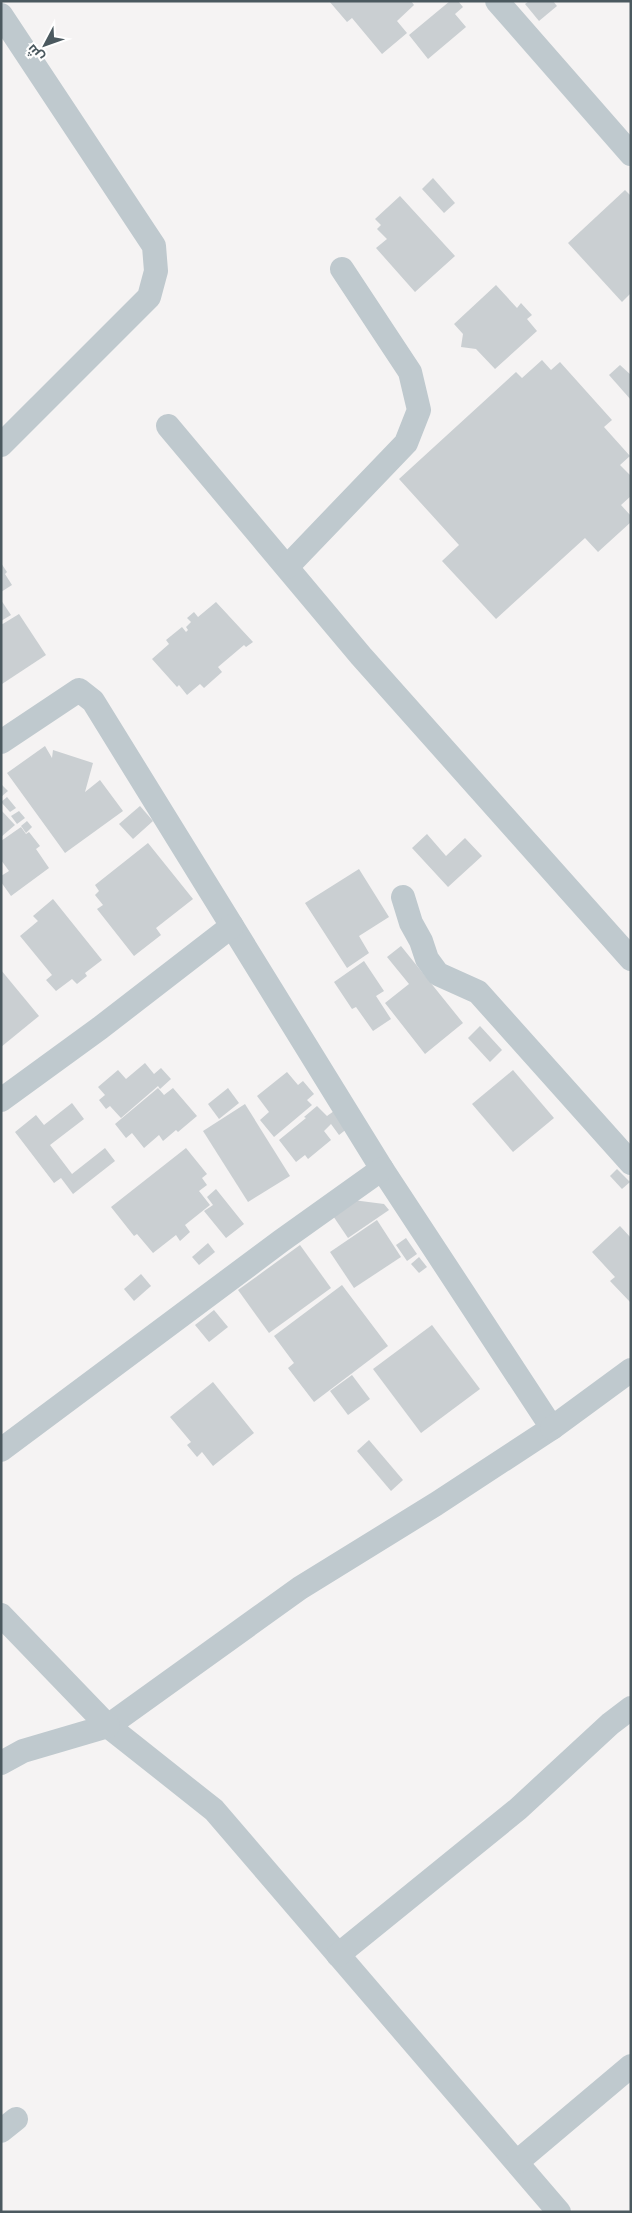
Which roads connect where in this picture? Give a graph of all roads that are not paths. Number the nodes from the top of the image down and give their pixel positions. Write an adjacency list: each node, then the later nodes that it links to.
1 (497, 1): 3 (street)
2 (1, 15): 6 (street)
3 (631, 154)
4 (342, 268): 7 (street)
5 (168, 426): 7 (street)
6 (1, 445)
7 (287, 567): 11 (street)
8 (1, 742): 10 (street)
9 (403, 897): 13 (street)
10 (232, 926): 12 (street); 14 (street)
11 (631, 958)
12 (1, 1100)
13 (631, 1163)
14 (382, 1169): 16 (street); 17 (street)
15 (631, 1370): 16 (street)
16 (552, 1428): 20 (street)
17 (1, 1450)
18 (1, 1615): 20 (street)
19 (631, 1708): 23 (street)
20 (108, 1726): 21 (street); 23 (street)
21 (12, 1748): 22 (street)
22 (1, 1763)
23 (338, 1955): 25 (street)
24 (631, 2066): 25 (street)
25 (517, 2162): 26 (street)
26 (559, 2212)

